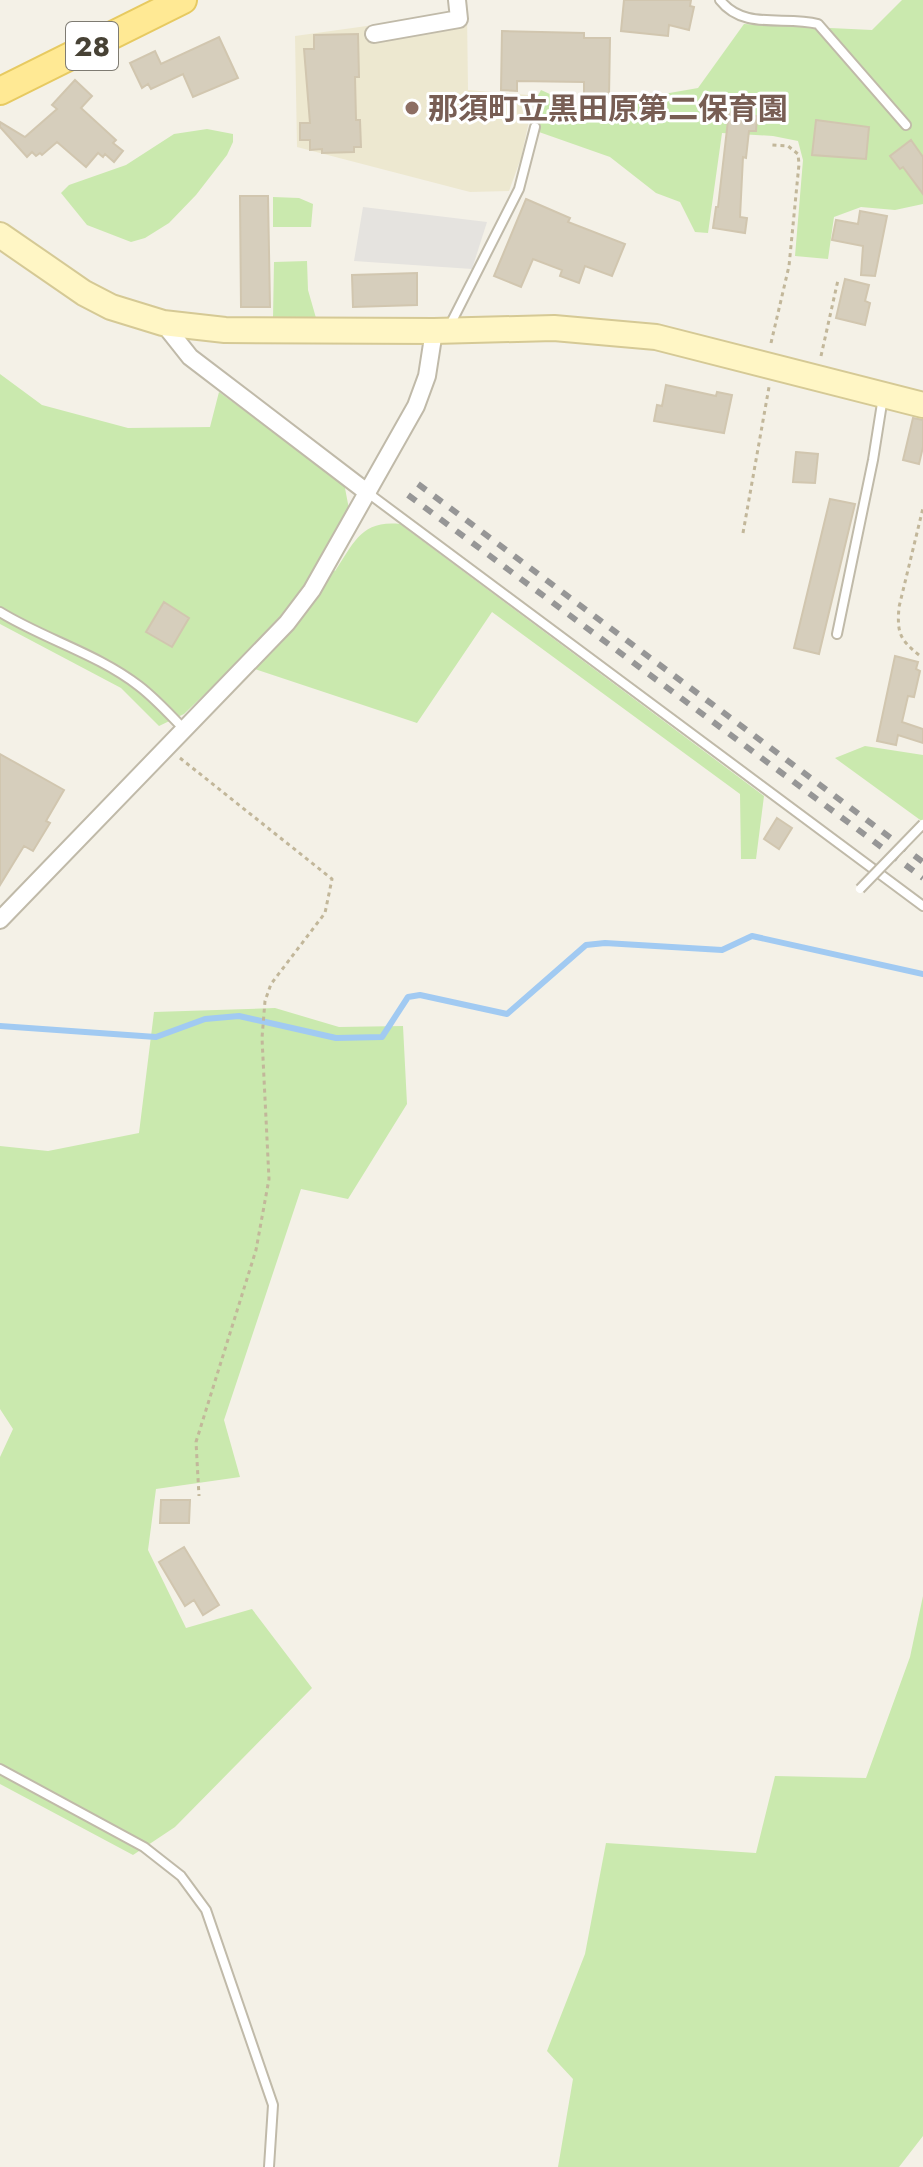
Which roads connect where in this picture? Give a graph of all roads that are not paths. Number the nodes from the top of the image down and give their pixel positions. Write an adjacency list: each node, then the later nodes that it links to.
1 (183, 0): 5 (main road, 28)
2 (457, 0): 4 (street)
3 (720, 0): 6 (lane)
4 (374, 34)
5 (0, 91)
6 (906, 125)
7 (535, 127): 10 (lane)
8 (0, 235): 9 (street)
9 (163, 323): 10 (street); 13 (street)
10 (440, 331): 11 (street); 13 (street)
11 (883, 396): 12 (street); 15 (lane)
12 (923, 405)
13 (368, 493): 16 (street); 19 (lane)
14 (0, 612): 16 (lane)
15 (837, 634)
16 (185, 730): 20 (street)
17 (923, 824): 18 (lane, bridge)
18 (860, 889)
19 (923, 906)
20 (0, 920)
21 (0, 1769): 22 (lane)
22 (269, 2167)

